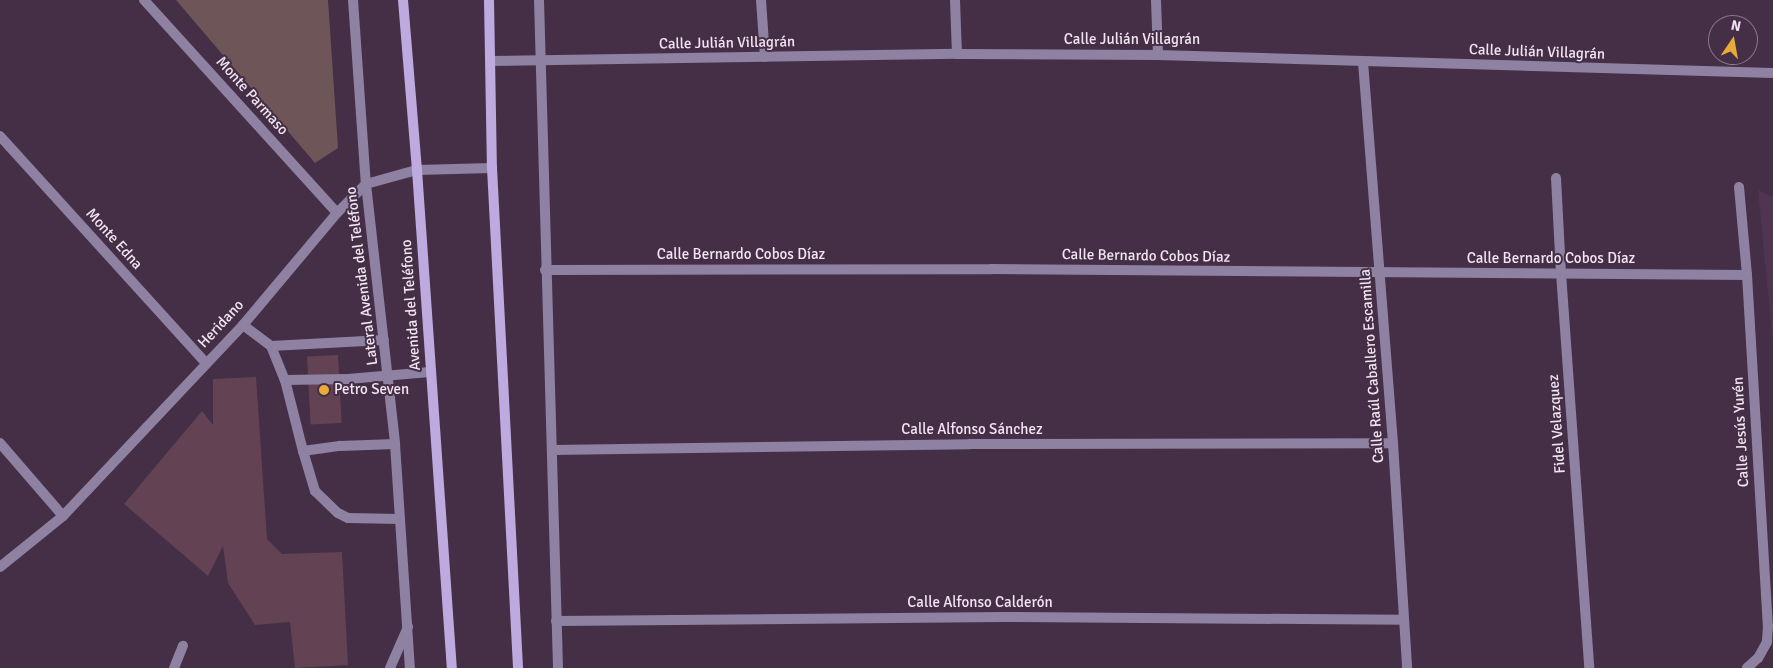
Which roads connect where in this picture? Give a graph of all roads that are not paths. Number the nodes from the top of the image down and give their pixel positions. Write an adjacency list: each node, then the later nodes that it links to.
1 (144, 0): 22 (street, Monte Parmaso)
2 (353, 0): 20 (street, Lateral Avenida del Teléfono)
3 (403, 0): 18 (main road, Avenida del Teléfono)
4 (489, 0): 12 (main road)
5 (539, 0): 13 (street)
6 (761, 0): 11 (street)
7 (955, 0): 9 (street)
8 (1156, 0): 10 (street)
9 (957, 54): 10 (street, Calle Julián Villagrán); 11 (street, Calle Julián Villagrán)
10 (1158, 54): 14 (street, Calle Julián Villagrán)
11 (765, 57): 13 (street, Calle Julián Villagrán)
12 (490, 61): 13 (street, Calle Julián Villagrán); 17 (main road)
13 (542, 61): 23 (street)
14 (1363, 62): 15 (street, Calle Julián Villagrán); 25 (street, Calle Raúl Caballero Escamilla)
15 (1773, 73)
16 (0, 136): 30 (street, Monte Edna)
17 (492, 168): 18 (street, Heridano); 50 (main road)
18 (417, 170): 20 (street, Heridano); 31 (main road, Avenida del Teléfono)
19 (1556, 178): 24 (street, Fidel Velazquez)
20 (366, 184): 22 (street, Heridano); 28 (street, Lateral Avenida del Teléfono)
21 (1739, 187): 26 (street, Calle Jesús Yurén)
22 (337, 213): 27 (street, Heridano)
23 (545, 270): 25 (street, Calle Bernardo Cobos Díaz); 37 (street)
24 (1561, 273): 25 (street, Calle Bernardo Cobos Díaz); 26 (street, Calle Bernardo Cobos Díaz); 53 (street, Fidel Velazquez)
25 (1380, 274): 34 (street, Calle Raúl Caballero Escamilla)
26 (1747, 275): 54 (street, Calle Jesús Yurén)
27 (243, 325): 29 (street); 30 (street, Heridano)
28 (384, 340): 29 (street); 32 (street, Lateral Avenida del Teléfono)
29 (271, 346): 33 (street)
30 (206, 363): 39 (street, Heridano)
31 (430, 372): 32 (street); 49 (main road, Avenida del Teléfono)
32 (388, 376): 33 (street); 36 (street, Lateral Avenida del Teléfono)
33 (284, 380): 38 (street)
34 (1393, 443): 37 (street, Calle Alfonso Sánchez); 42 (street, Calle Raúl Caballero Escamilla)
35 (0, 444): 39 (street)
36 (395, 444): 38 (street); 40 (street, Lateral Avenida del Teléfono)
37 (552, 450): 43 (street)
38 (303, 451): 40 (street)
39 (63, 516): 41 (street, Heridano)
40 (400, 519): 44 (street, Lateral Avenida del Teléfono)
41 (0, 568)
42 (1404, 620): 43 (street, Calle Alfonso Calderón); 52 (street, Calle Raúl Caballero Escamilla)
43 (556, 621): 51 (street)
44 (408, 626): 47 (street); 48 (street, Lateral Avenida del Teléfono)
45 (184, 646): 46 (street)
46 (174, 668)
47 (390, 668)
48 (410, 668)
49 (452, 668)
50 (518, 668)
51 (558, 668)
52 (1407, 668)
53 (1589, 668)
54 (1747, 668)

